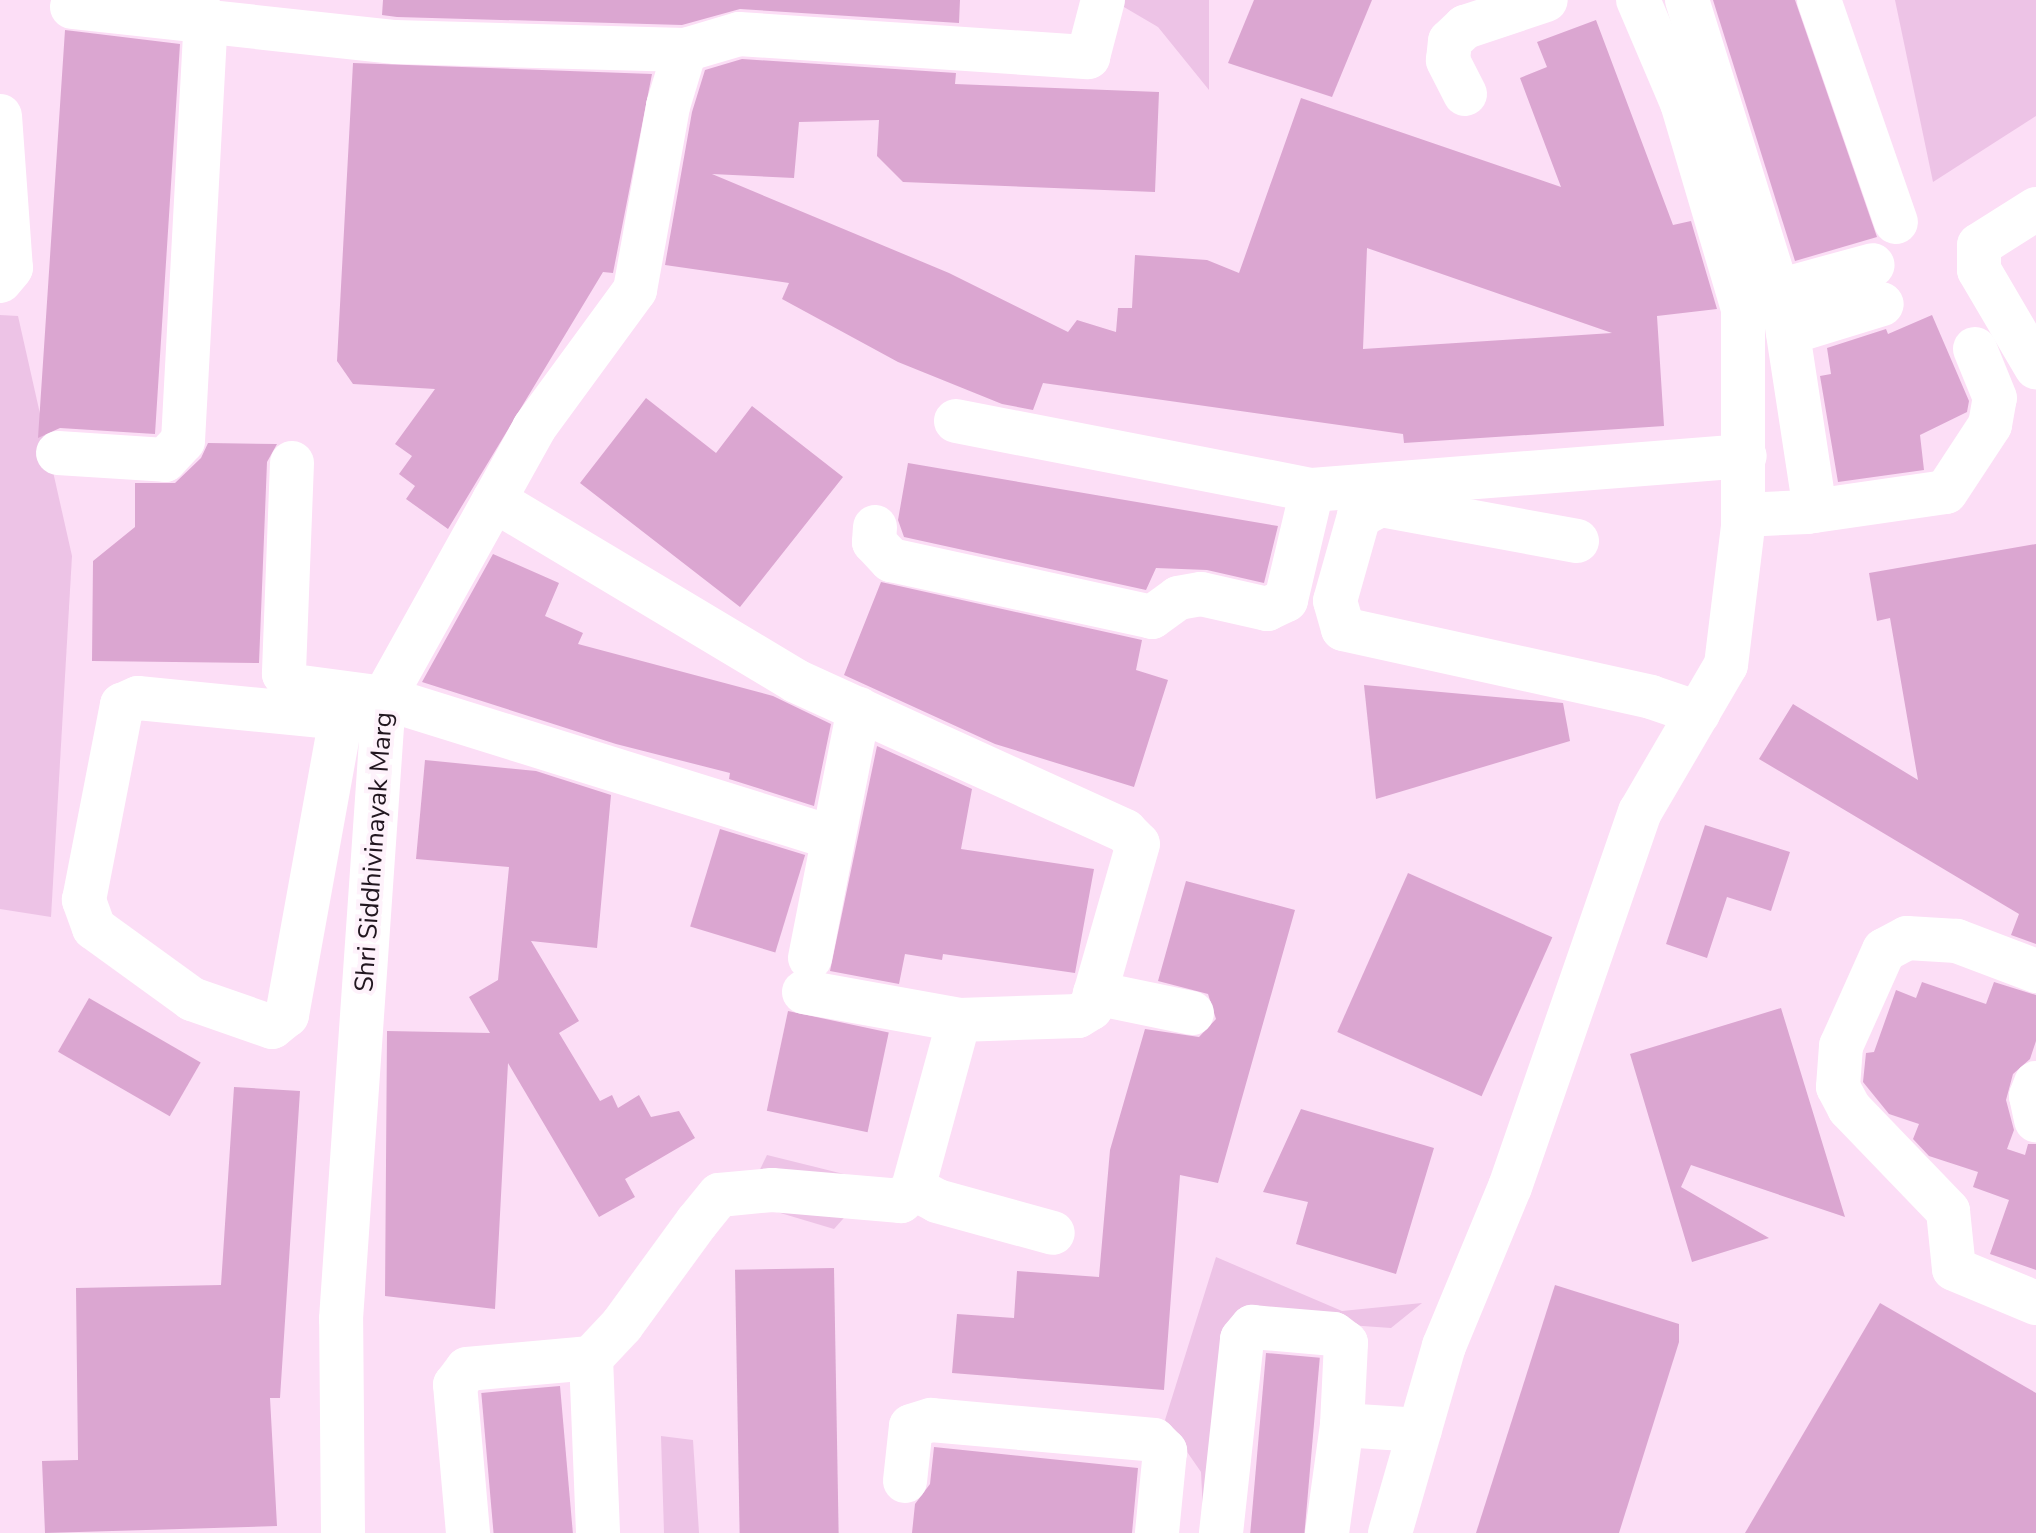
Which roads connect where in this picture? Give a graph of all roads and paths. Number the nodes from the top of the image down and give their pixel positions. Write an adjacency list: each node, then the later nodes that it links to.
1 (1103, 0): 8 (street)
2 (1546, 0): 11 (street)
3 (1638, 0): 17 (street)
4 (1687, 0): 17 (street)
5 (1819, 0): 14 (street)
6 (72, 7): 9 (street)
7 (253, 12): 9 (street); 10 (street)
8 (742, 17): 10 (street)
9 (206, 18): 21 (street)
10 (685, 50): 25 (street, Shri Siddhivinayak Marg)
11 (1465, 94)
12 (0, 116): 15 (street)
13 (2036, 209): 19 (street)
14 (1896, 222)
15 (0, 281)
16 (1878, 285): 17 (street)
17 (1774, 315): 22 (street); 26 (street)
18 (1975, 349): 26 (street)
19 (2036, 367)
20 (956, 421): 24 (street)
21 (58, 453)
22 (1745, 456): 24 (street); 27 (street)
23 (292, 463): 31 (street)
24 (1312, 490): 28 (street)
25 (494, 500): 30 (street); 31 (street, Shri Siddhivinayak Marg)
26 (1815, 511): 27 (street)
27 (1743, 515): 32 (street)
28 (875, 527)
29 (1577, 541): 32 (street)
30 (859, 709): 34 (street); 36 (street)
31 (384, 710): 33 (street); 34 (street); 48 (street, Shri Siddhivinayak Marg)
32 (1698, 713): 46 (street)
33 (339, 729)
34 (831, 837): 38 (street)
35 (2036, 971): 43 (street)
36 (1095, 993): 37 (street); 38 (street)
37 (1192, 1013)
38 (959, 1020): 41 (street)
39 (2036, 1083): 40 (street)
40 (2036, 1120)
41 (913, 1188): 42 (street); 44 (street)
42 (1053, 1233)
43 (2036, 1303)
44 (591, 1358): 49 (street); 50 (street)
45 (1342, 1425): 46 (street); 52 (street); 53 (street)
46 (1420, 1430): 54 (street)
47 (905, 1481): 51 (street)
48 (343, 1533)
49 (468, 1533)
50 (598, 1533)
51 (1157, 1533)
52 (1221, 1533)
53 (1327, 1533)
54 (1390, 1533)

